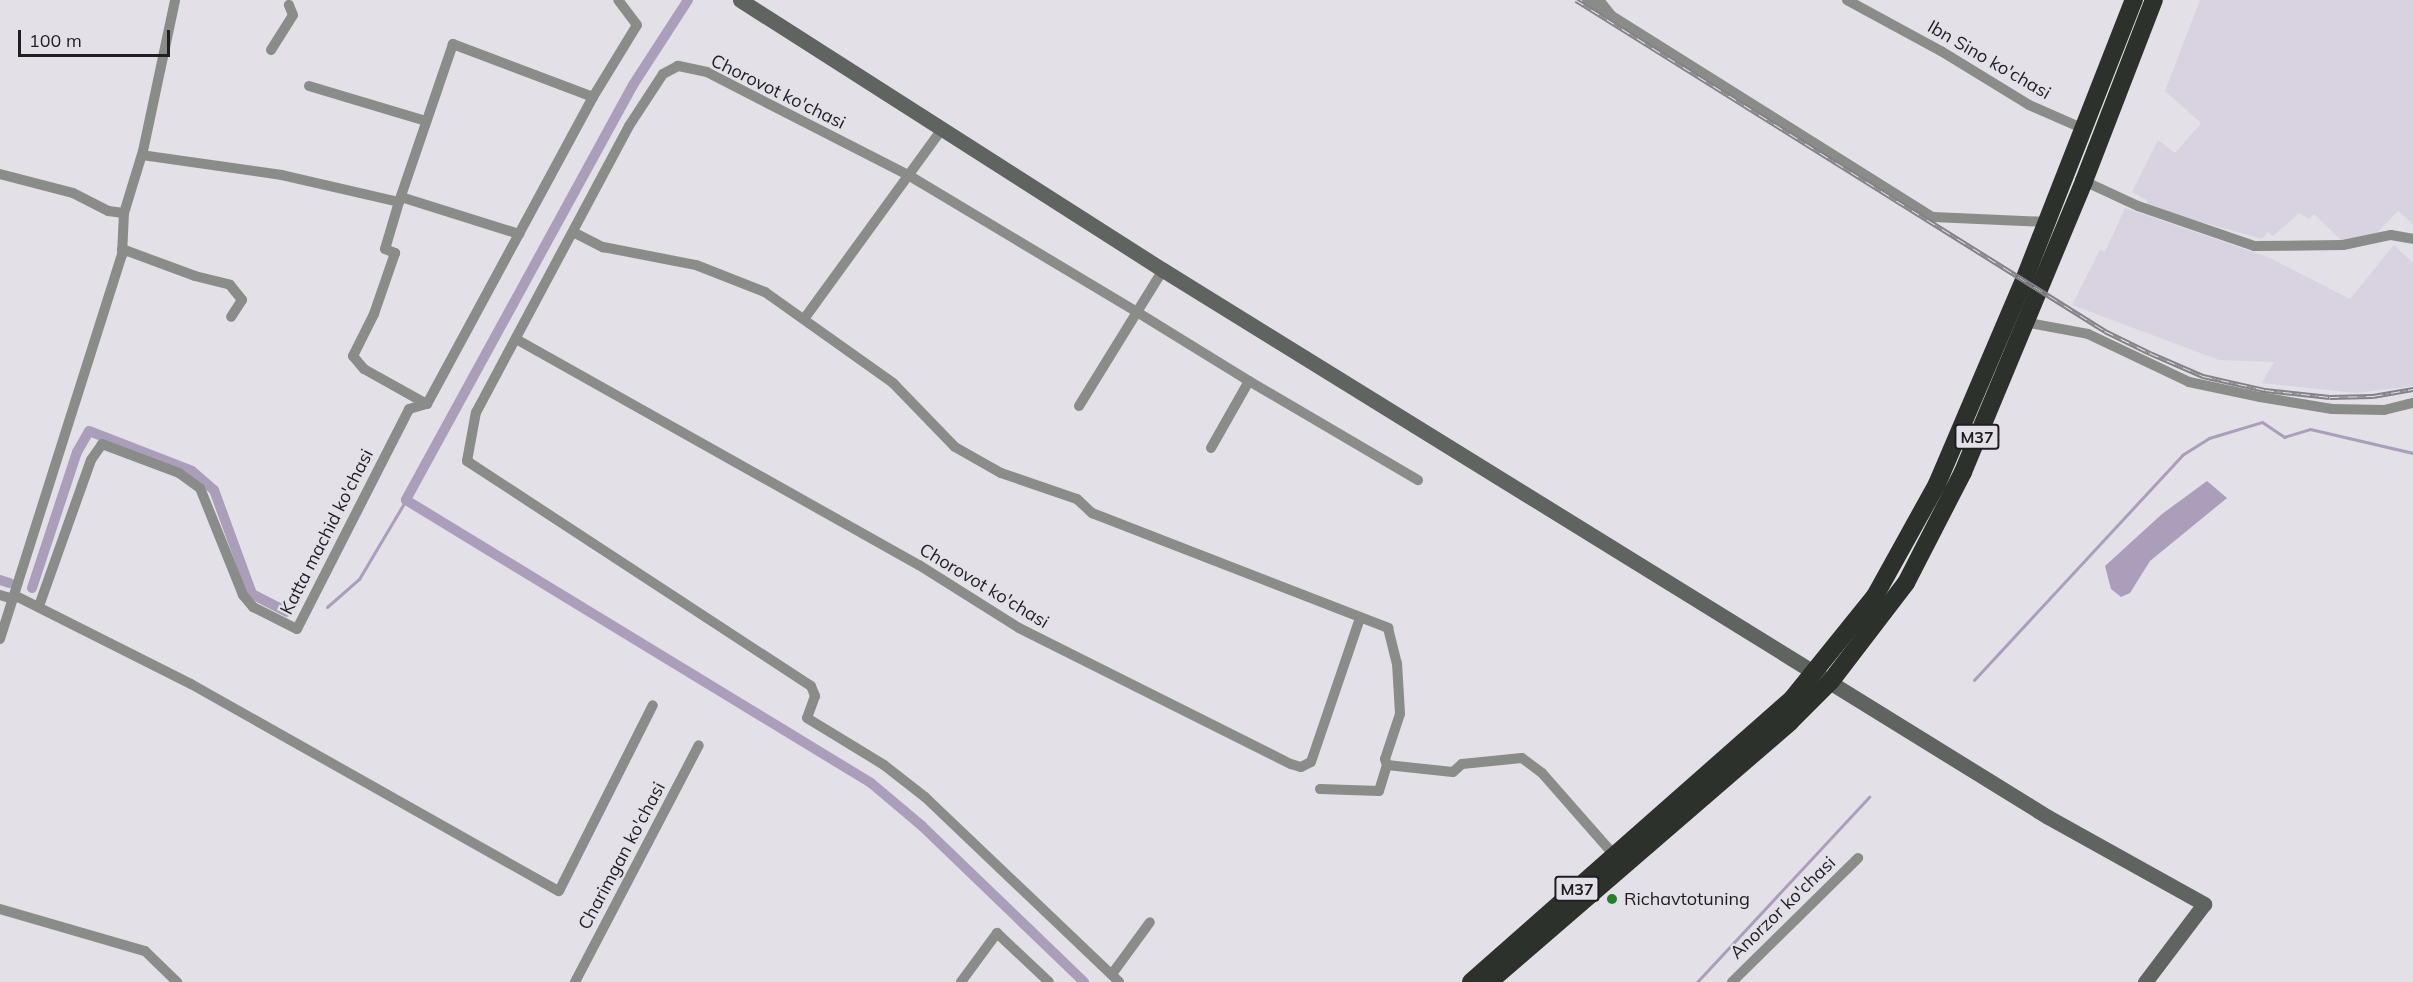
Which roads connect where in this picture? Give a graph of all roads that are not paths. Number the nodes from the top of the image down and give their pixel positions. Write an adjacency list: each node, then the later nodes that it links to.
1 (175, 0): 18 (street)
2 (618, 0): 14 (street, Katta machid ko'chasi)
3 (740, 0): 16 (street)
4 (1587, 0): 10 (street)
5 (1599, 0): 10 (street)
6 (1847, 0): 17 (street, Ibn Sino ko'chasi)
7 (2134, 0): 11 (highway, M37)
8 (2154, 0): 11 (highway, M37)
9 (287, 2): 12 (street)
10 (1612, 16): 24 (street)
11 (2126, 45): 17 (highway, M37); 21 (highway, M37)
12 (271, 50)
13 (309, 86): 15 (street)
14 (593, 97): 15 (street); 26 (street, Katta machid ko'chasi)
15 (426, 122): 22 (street)
16 (942, 129): 20 (street); 29 (street)
17 (2084, 129): 24 (highway, M37)
18 (142, 155): 22 (street); 23 (street)
19 (0, 174): 23 (street)
20 (910, 176): 25 (street, Chorovot ko'chasi); 30 (street, Chorovot ko'chasi); 32 (street)
21 (2084, 181): 27 (street); 33 (highway, M37)
22 (400, 199): 26 (street); 37 (street)
23 (124, 213): 28 (street)
24 (2047, 222): 46 (highway, M37)
25 (573, 232): 32 (street); 34 (street, Chorovot ko'chasi)
26 (519, 234): 37 (street, Katta machid ko'chasi)
27 (2413, 239)
28 (122, 249): 31 (street); 42 (street)
29 (1163, 270): 30 (street); 46 (street)
30 (1137, 312): 35 (street, Chorovot ko'chasi); 38 (street)
31 (231, 316)
32 (804, 319): 44 (street)
33 (2024, 322): 36 (street); 46 (highway, M37)
34 (516, 339): 44 (street, Chorovot ko'chasi); 55 (street, Chorovot ko'chasi)
35 (1249, 381): 39 (street); 40 (street, Chorovot ko'chasi)
36 (2413, 402)
37 (427, 404): 43 (street, Katta machid ko'chasi)
38 (1079, 406)
39 (1211, 448)
40 (1418, 480)
41 (0, 595): 42 (street)
42 (14, 597): 43 (street); 45 (street)
43 (39, 606): 47 (street)
44 (1360, 618): 49 (street)
45 (0, 639)
46 (1824, 676): 51 (highway, M37); 61 (highway, M37); 63 (street)
47 (653, 705)
48 (699, 745): 57 (street, Charimgan ko'chasi)
49 (1387, 765): 50 (street); 51 (street)
50 (1320, 789)
51 (1615, 856): 60 (highway, M37)
52 (1858, 858): 62 (street, Anorzor ko'chasi)
53 (0, 909): 56 (street)
54 (1150, 922): 55 (street, Chorovot ko'chasi)
55 (1116, 978)
56 (177, 982)
57 (575, 982)
58 (962, 982): 59 (street)
59 (1049, 982)
60 (1471, 982)
61 (1489, 982)
62 (1731, 982)
63 (2145, 982)

